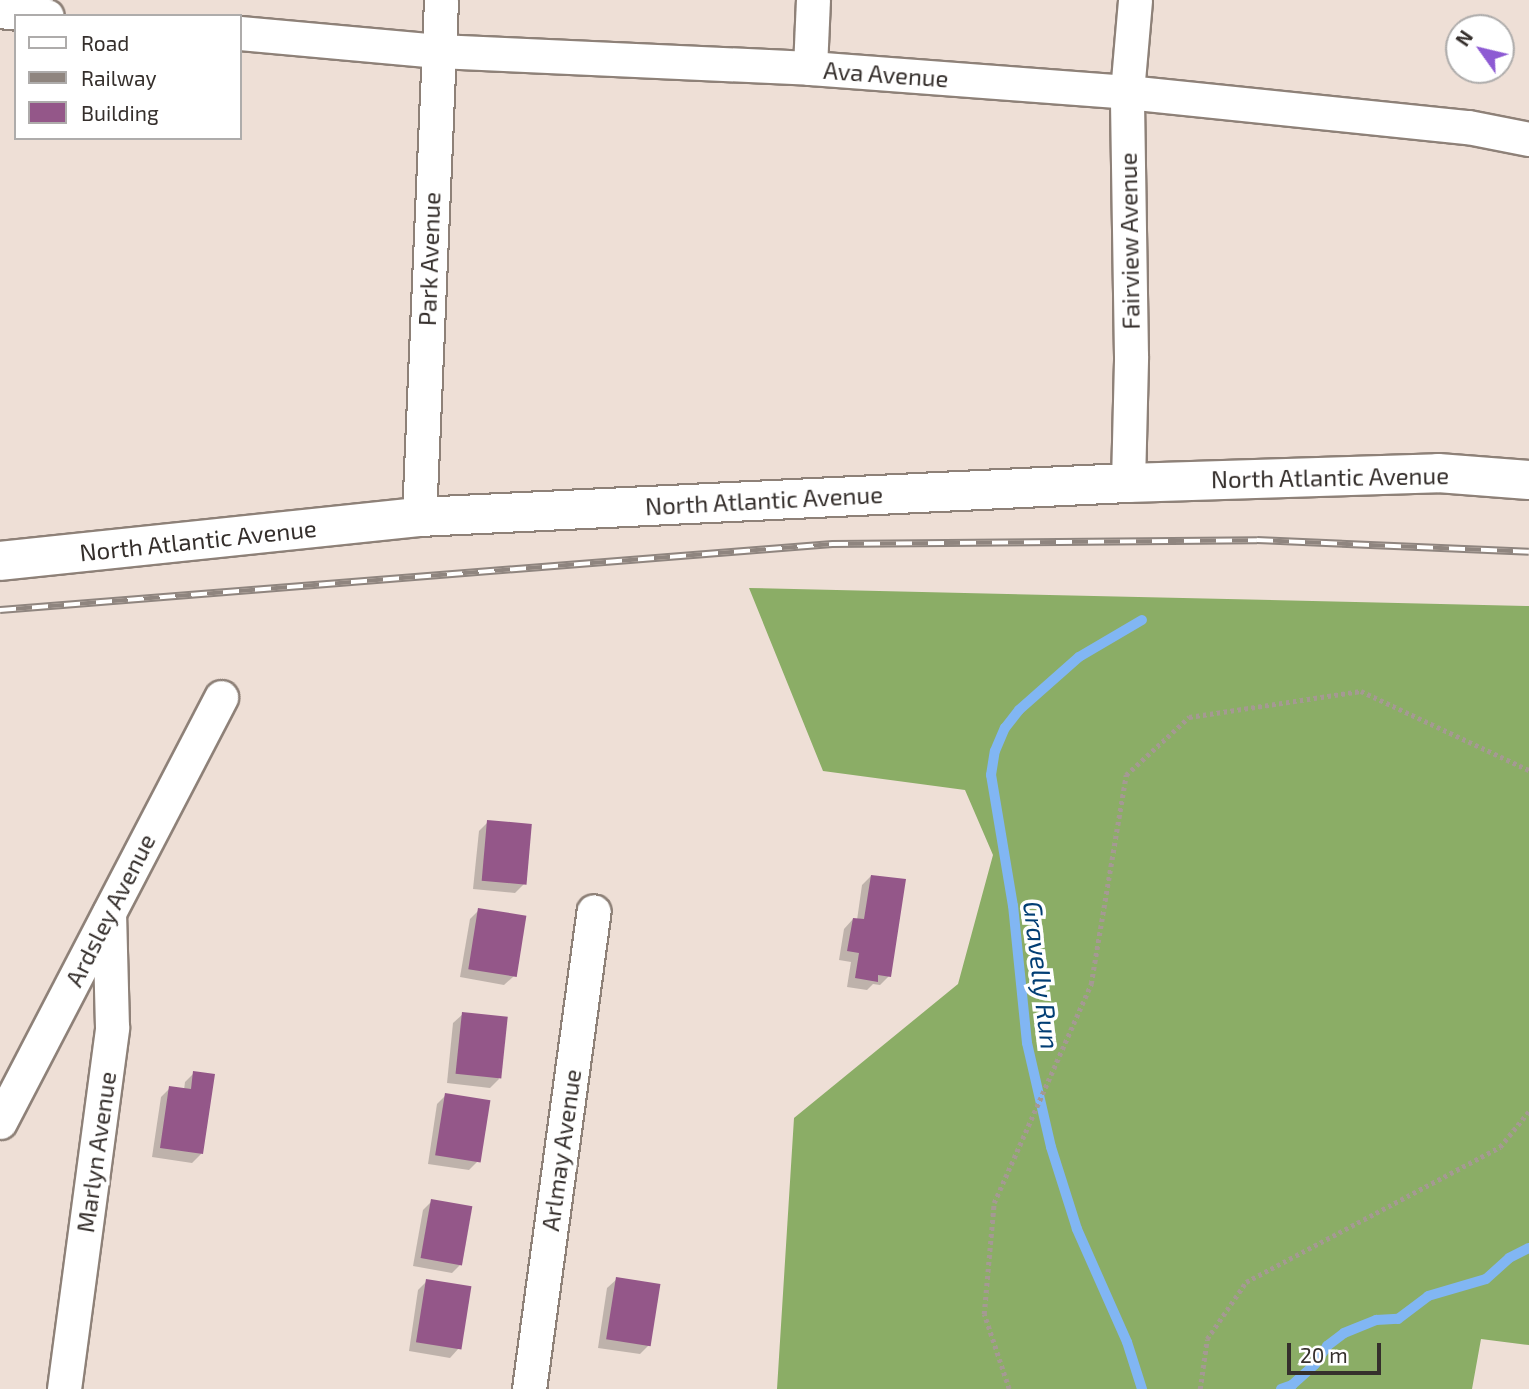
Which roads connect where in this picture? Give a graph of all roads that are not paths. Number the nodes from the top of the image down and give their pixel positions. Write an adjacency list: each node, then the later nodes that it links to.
1 (441, 0): 7 (street, Park Avenue)
2 (813, 0): 8 (street)
3 (1135, 0): 9 (street, Fairview Avenue)
4 (0, 12): 5 (street)
5 (24, 14)
6 (242, 33): 7 (street, Ava Avenue)
7 (438, 51): 8 (street, Ava Avenue); 13 (street, Park Avenue)
8 (810, 68): 9 (street, Ava Avenue)
9 (1127, 92): 10 (street, Ava Avenue); 12 (street, Fairview Avenue)
10 (1529, 139)
11 (1529, 480): 12 (street, North Atlantic Avenue)
12 (1128, 483): 13 (street, North Atlantic Avenue)
13 (419, 517): 14 (street, North Atlantic Avenue)
14 (0, 561)
15 (220, 697): 17 (street, Ardsley Avenue)
16 (594, 911): 20 (street, Arlmay Avenue)
17 (108, 913): 18 (street, Ardsley Avenue); 19 (street, Marlyn Avenue)
18 (0, 1122)
19 (64, 1389)
20 (529, 1389)

